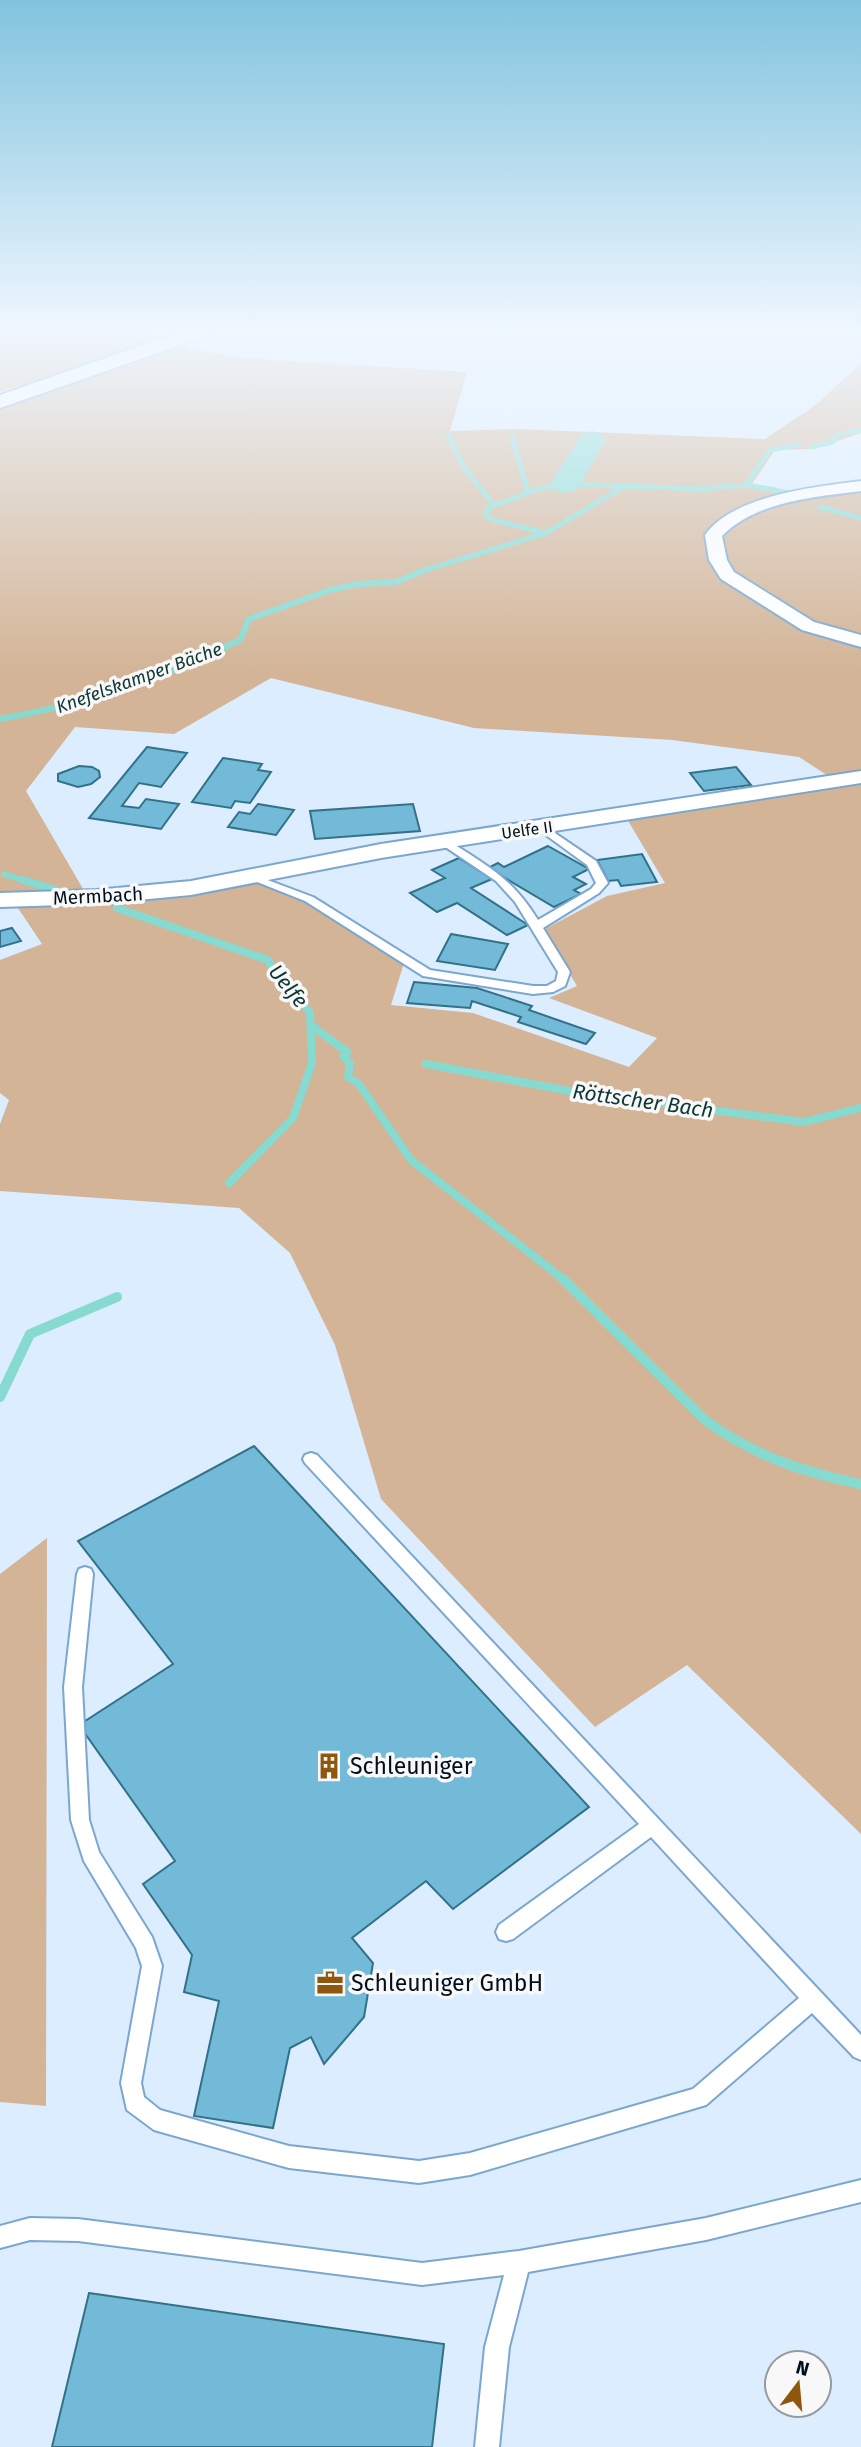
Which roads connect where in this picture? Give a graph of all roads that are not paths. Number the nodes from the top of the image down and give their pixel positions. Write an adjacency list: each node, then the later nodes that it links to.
1 (861, 486): 2 (street)
2 (861, 641)
3 (861, 777): 4 (street, Uelfe II)
4 (543, 828): 5 (street, Uelfe II); 9 (lane)
5 (443, 842): 6 (street, Uelfe II); 9 (lane)
6 (253, 878): 7 (street, Uelfe II); 9 (lane)
7 (195, 888): 8 (street, Mermbach)
8 (0, 900)
9 (537, 926)
10 (311, 1459): 12 (lane)
11 (85, 1573): 14 (lane)
12 (653, 1825): 13 (lane); 14 (lane)
13 (506, 1932)
14 (814, 1998): 15 (lane)
15 (861, 2050)
16 (861, 2191): 18 (lane)
17 (0, 2236): 18 (lane)
18 (519, 2262): 19 (lane)
19 (487, 2447)

